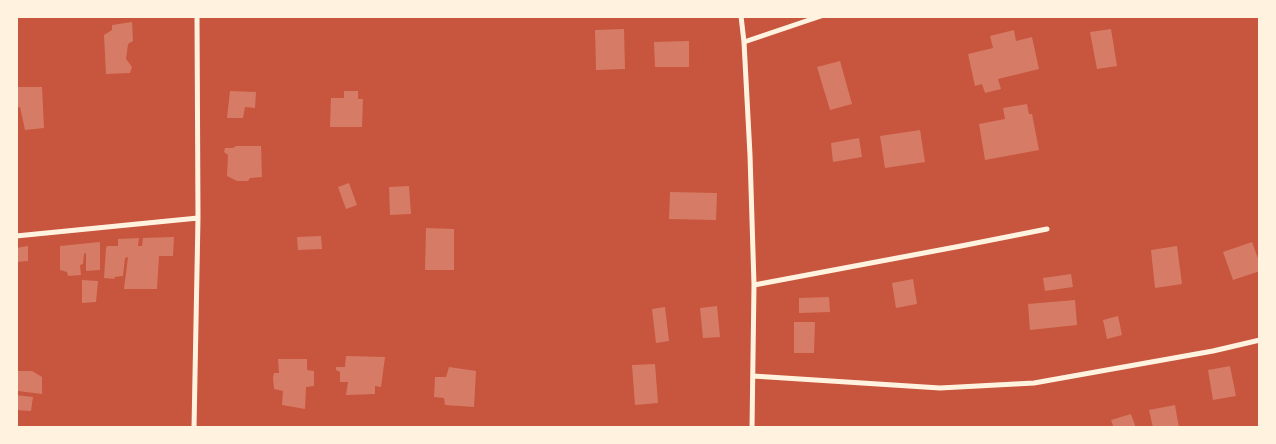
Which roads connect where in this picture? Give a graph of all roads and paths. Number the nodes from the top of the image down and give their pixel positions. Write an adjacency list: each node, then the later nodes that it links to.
1 (196, 16): 5 (street)
2 (741, 16): 4 (street)
3 (821, 16): 4 (street)
4 (744, 42): 8 (street)
5 (198, 218): 7 (street); 11 (street)
6 (1047, 229): 8 (street)
7 (16, 236)
8 (754, 286): 10 (street)
9 (1260, 340): 10 (street)
10 (753, 376): 12 (street)
11 (194, 428)
12 (752, 428)

